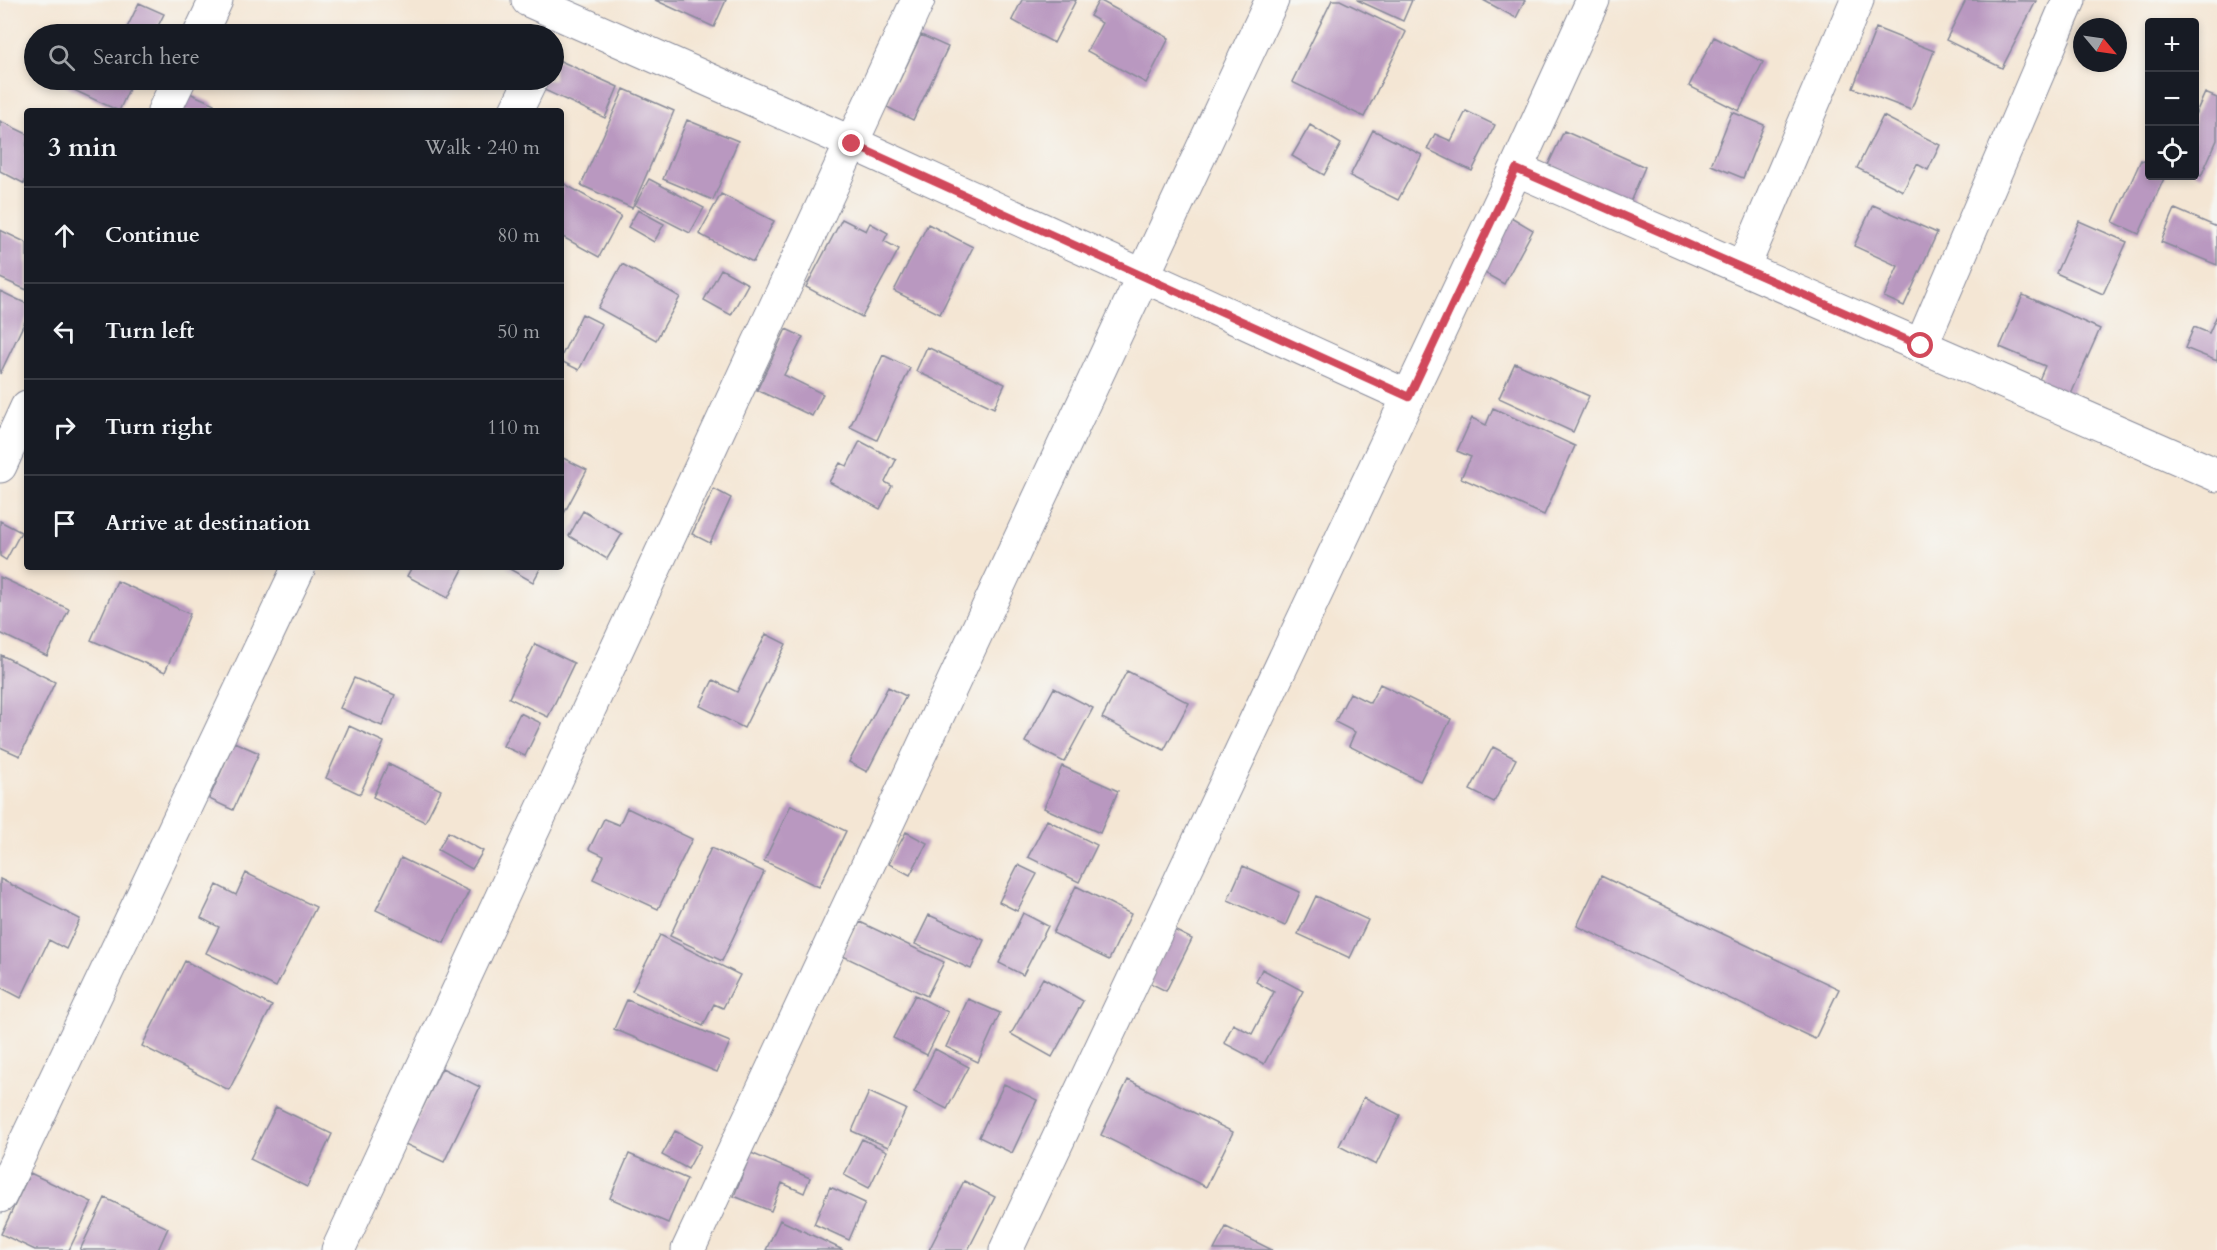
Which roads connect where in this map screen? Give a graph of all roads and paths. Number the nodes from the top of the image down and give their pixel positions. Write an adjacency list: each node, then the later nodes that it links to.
1 (216, 0): 9 (street)
2 (528, 0): 8 (street)
3 (918, 0): 14 (street)
4 (1272, 0): 17 (street)
5 (1593, 0): 15 (street)
6 (1857, 0): 16 (street)
7 (2069, 0): 18 (street)
8 (561, 16): 14 (street)
9 (205, 24)
10 (174, 90): 12 (street)
11 (526, 90): 13 (street)
12 (165, 108)
13 (517, 108)
14 (852, 144): 17 (street); 25 (street)
15 (1516, 169): 16 (street); 19 (street)
16 (1743, 268): 18 (street)
17 (1144, 277): 19 (street); 26 (street)
18 (1921, 346): 22 (street)
19 (1409, 397): 27 (street)
20 (24, 414): 21 (street)
21 (0, 466)
22 (2217, 475)
23 (298, 570): 24 (street)
24 (0, 1196)
25 (338, 1250)
26 (688, 1250)
27 (1006, 1250)

